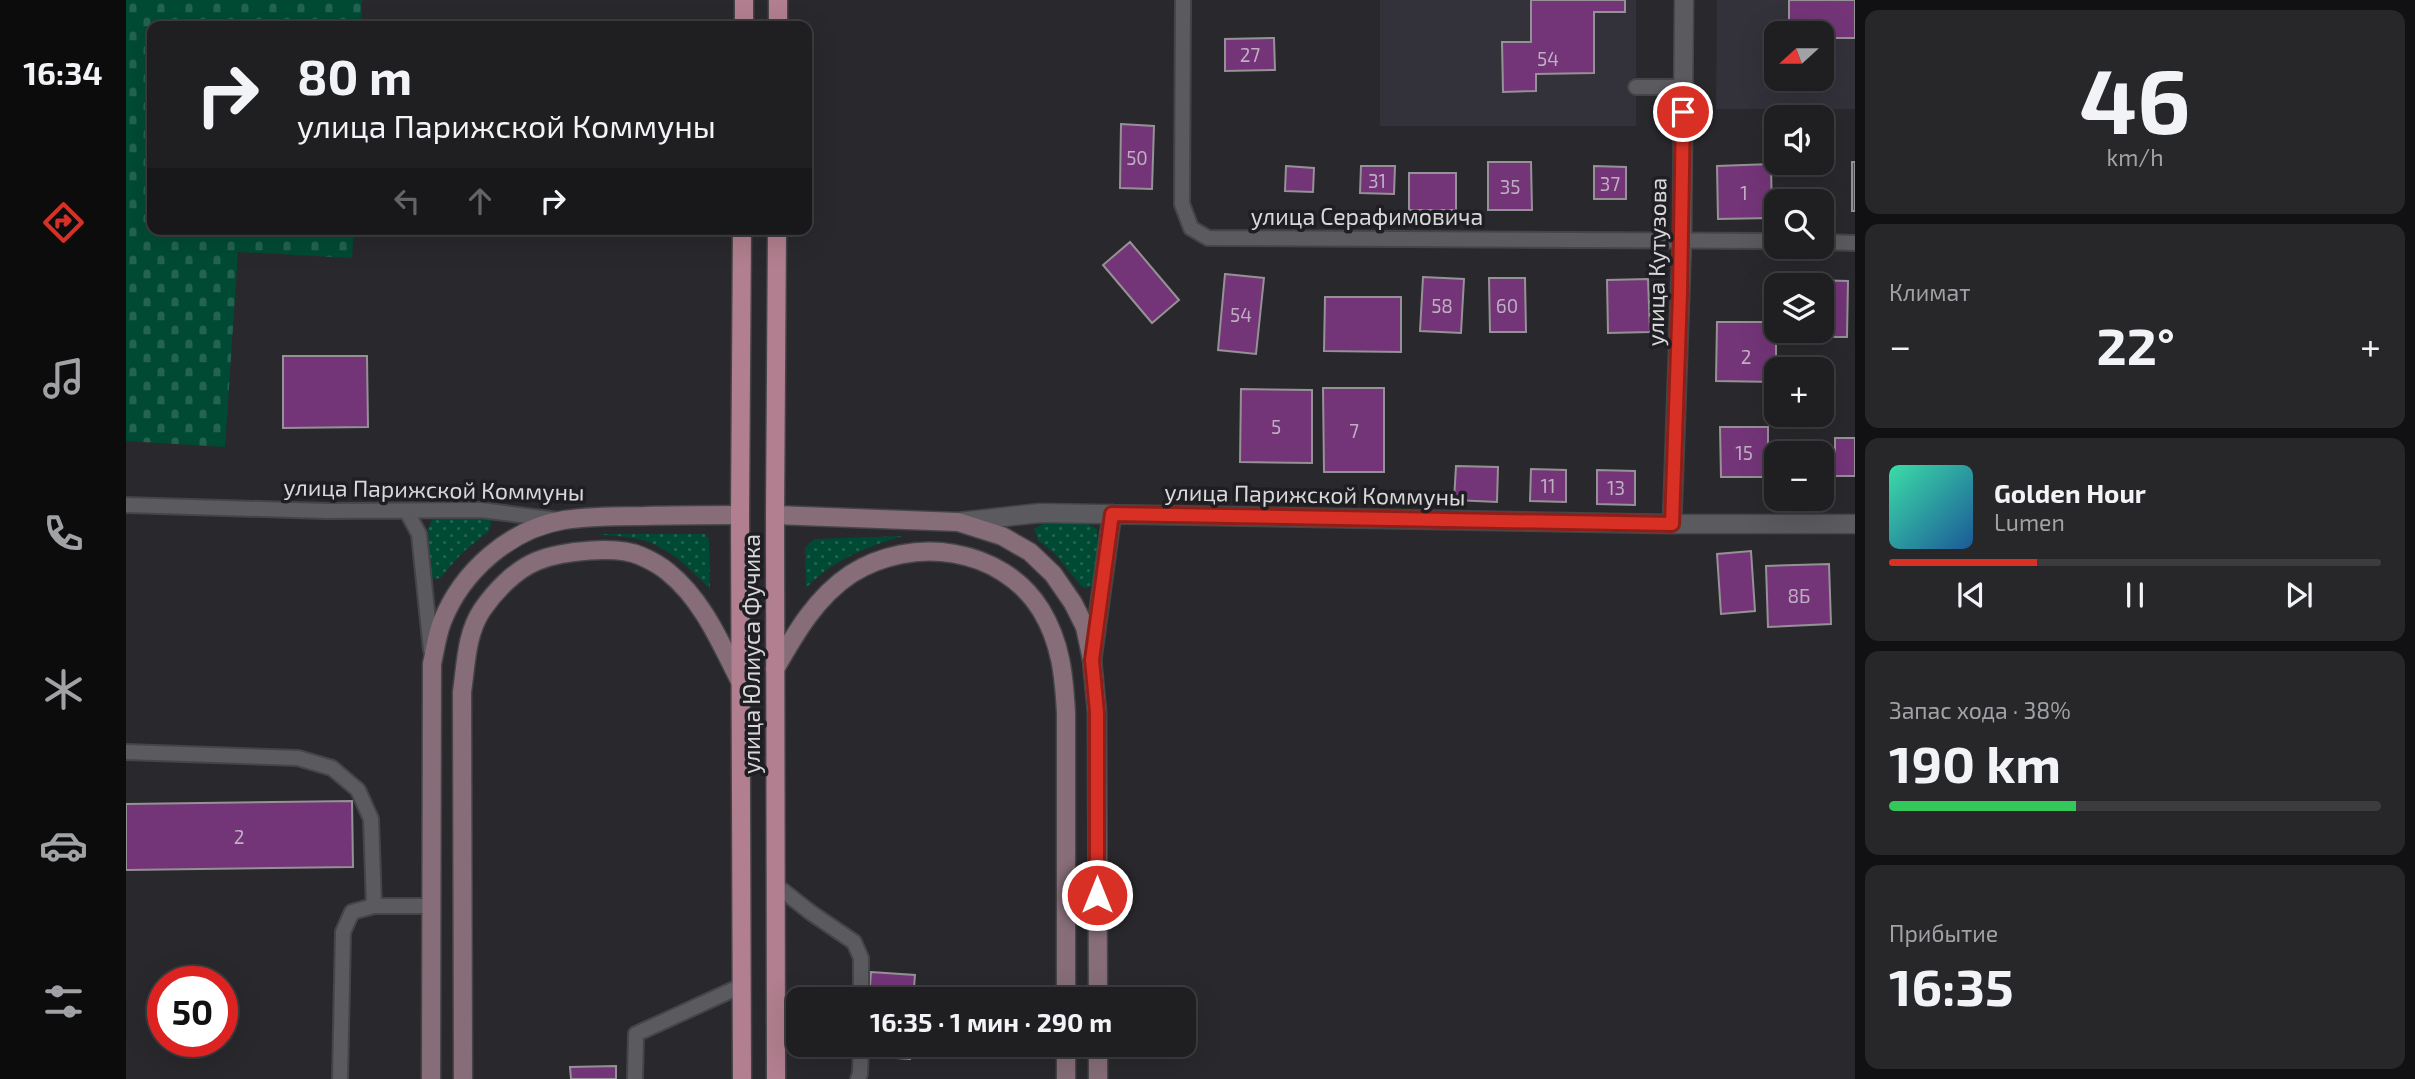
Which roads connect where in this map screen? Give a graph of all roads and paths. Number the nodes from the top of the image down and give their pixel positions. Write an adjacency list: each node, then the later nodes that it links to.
1 (744, 0): 5 (main road)
2 (778, 0): 6 (main road)
3 (1183, 0): 11 (lane, улица Серафимовича)
4 (1684, 0): 8 (street, улица Кутузова)
5 (744, 21)
6 (778, 21)
7 (1636, 87): 8 (lane)
8 (1683, 87): 11 (street, улица Кутузова)
9 (742, 235): 18 (main road, улица Юлиуса Фучика)
10 (777, 235): 19 (main road, улица Юлиуса Фучика)
11 (1682, 240): 12 (lane, улица Серафимовича); 22 (street, улица Кутузова)
12 (1764, 241)
13 (1834, 242): 14 (lane)
14 (1855, 243)
15 (126, 505): 16 (lane, улица Парижской Коммуны)
16 (407, 512): 20 (lane, улица Парижской Коммуны); 25 (lane)
17 (1112, 514): 21 (street, улица Парижской Коммуны); 22 (street, улица Парижской Коммуны); 24 (street)
18 (740, 515): 20 (main road, улица Парижской Коммуны); 27 (main road, улица Юлиуса Фучика)
19 (775, 515): 21 (main road, улица Парижской Коммуны); 26 (main road, улица Юлиуса Фучика)
20 (562, 520): 25 (main road)
21 (958, 522): 24 (main road)
22 (1672, 524): 23 (street, улица Парижской Коммуны)
23 (1855, 524)
24 (1092, 660): 36 (main road)
25 (432, 664): 32 (main road)
26 (775, 669): 29 (main road, улица Юлиуса Фучика); 35 (main road)
27 (741, 682): 31 (main road); 33 (main road, улица Юлиуса Фучика)
28 (126, 752): 30 (lane)
29 (777, 886): 34 (lane); 45 (main road, улица Юлиуса Фучика)
30 (373, 905): 32 (lane); 40 (lane)
31 (462, 905): 32 (main road); 42 (main road)
32 (431, 906): 41 (main road)
33 (741, 986): 43 (lane); 44 (main road, улица Юлиуса Фучика)
34 (861, 987)
35 (1066, 987)
36 (1098, 987)
37 (861, 1057): 46 (lane)
38 (1066, 1057): 47 (main road)
39 (1098, 1057): 48 (main road)
40 (340, 1079)
41 (431, 1079)
42 (463, 1079)
43 (635, 1079)
44 (742, 1079)
45 (776, 1079)
46 (858, 1079)
47 (1066, 1079)
48 (1098, 1079)

